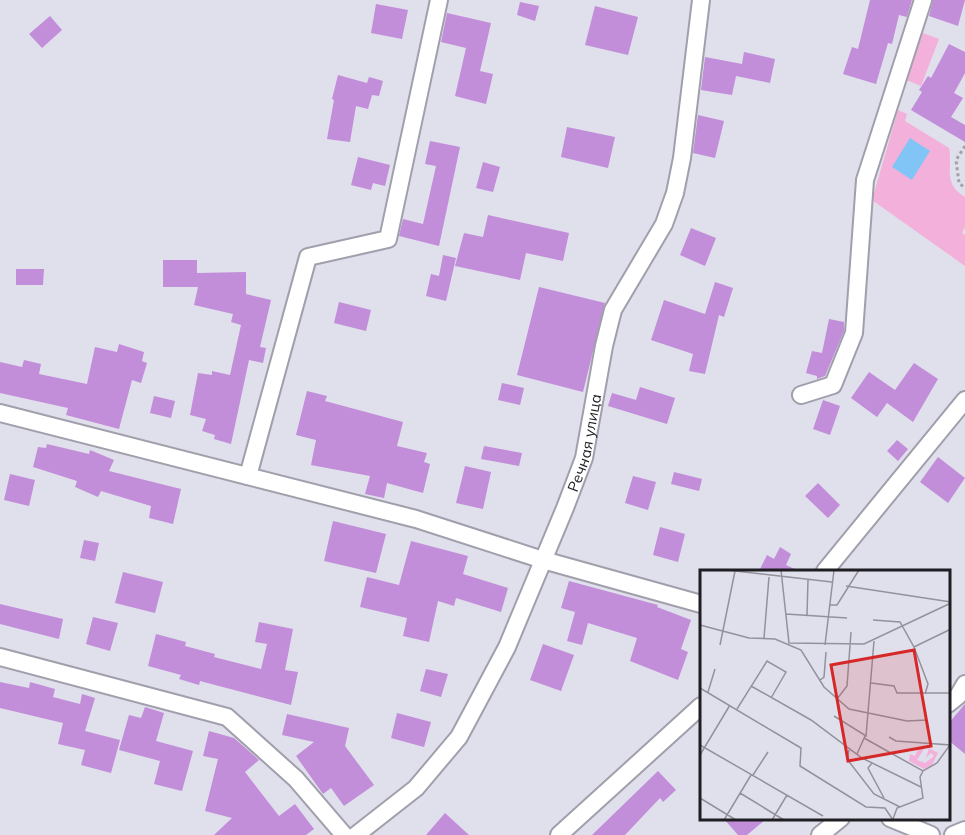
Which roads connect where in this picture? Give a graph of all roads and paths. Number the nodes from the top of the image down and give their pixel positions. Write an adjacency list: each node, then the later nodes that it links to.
1 (439, 0): 9 (street)
2 (701, 0): 10 (street, Речная улица)
3 (923, 0): 6 (street)
4 (965, 146): 5 (path)
5 (965, 188)
6 (801, 394)
7 (965, 400): 11 (street)
8 (0, 413): 9 (street)
9 (248, 476): 10 (street)
10 (543, 560): 12 (street); 21 (street, Речная улица)
11 (826, 570)
12 (700, 604)
13 (0, 657): 20 (street)
14 (965, 684): 15 (street)
15 (950, 702)
16 (700, 707): 22 (street)
17 (840, 820): 23 (street)
18 (893, 820): 24 (street)
19 (965, 830): 25 (street)
20 (344, 835)
21 (356, 835)
22 (559, 835)
23 (820, 835)
24 (931, 835)
25 (953, 835)

